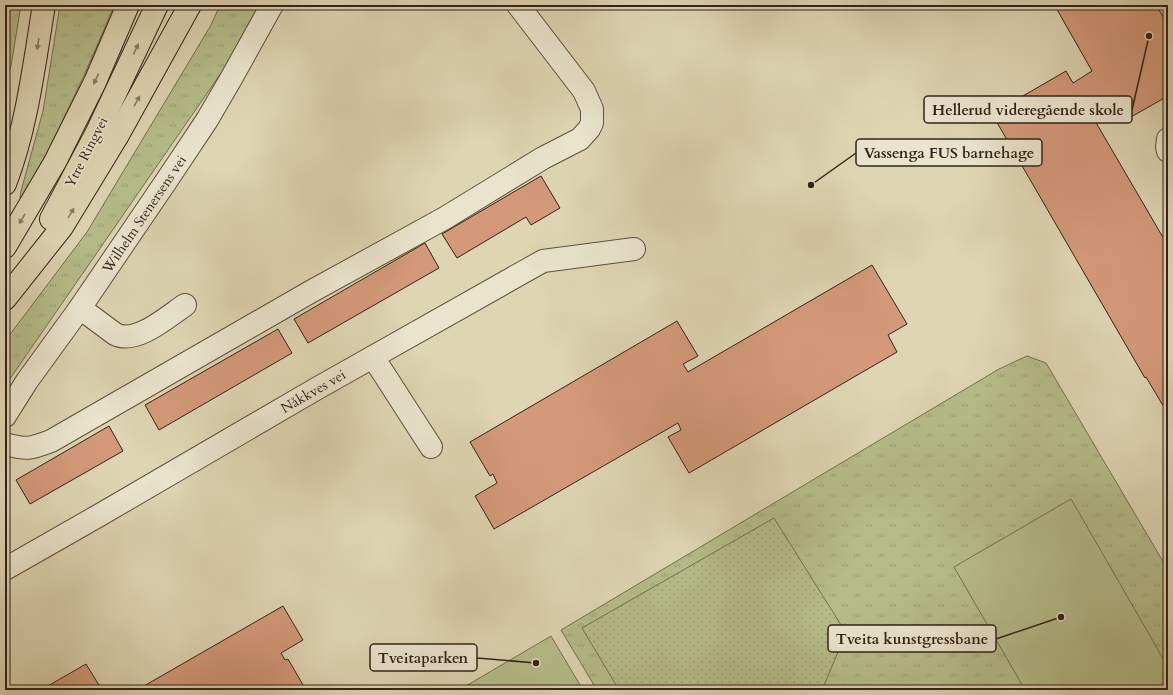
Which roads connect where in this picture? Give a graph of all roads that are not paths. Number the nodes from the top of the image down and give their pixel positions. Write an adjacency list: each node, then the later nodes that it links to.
1 (44, 5): 9 (main road, one-way to 9)
2 (128, 5): 10 (main road, Ytre Ringvei, one-way to 10)
3 (157, 5): 12 (main road, Ytre Ringvei, one-way to 3)
4 (190, 5): 13 (main road, one-way to 4)
5 (272, 5): 15 (street, Wilhelm Stenersens vei)
6 (518, 5): 18 (street)
7 (1168, 139): 8 (street)
8 (1168, 151)
9 (5, 184)
10 (5, 247)
11 (634, 249): 16 (street, Nåkkves vei)
12 (5, 293)
13 (5, 299)
14 (185, 305): 15 (street)
15 (80, 308): 17 (street, Wilhelm Stenersens vei)
16 (373, 357): 19 (street); 20 (street, Nåkkves vei)
17 (5, 416)
18 (5, 444)
19 (431, 447)
20 (5, 569)

